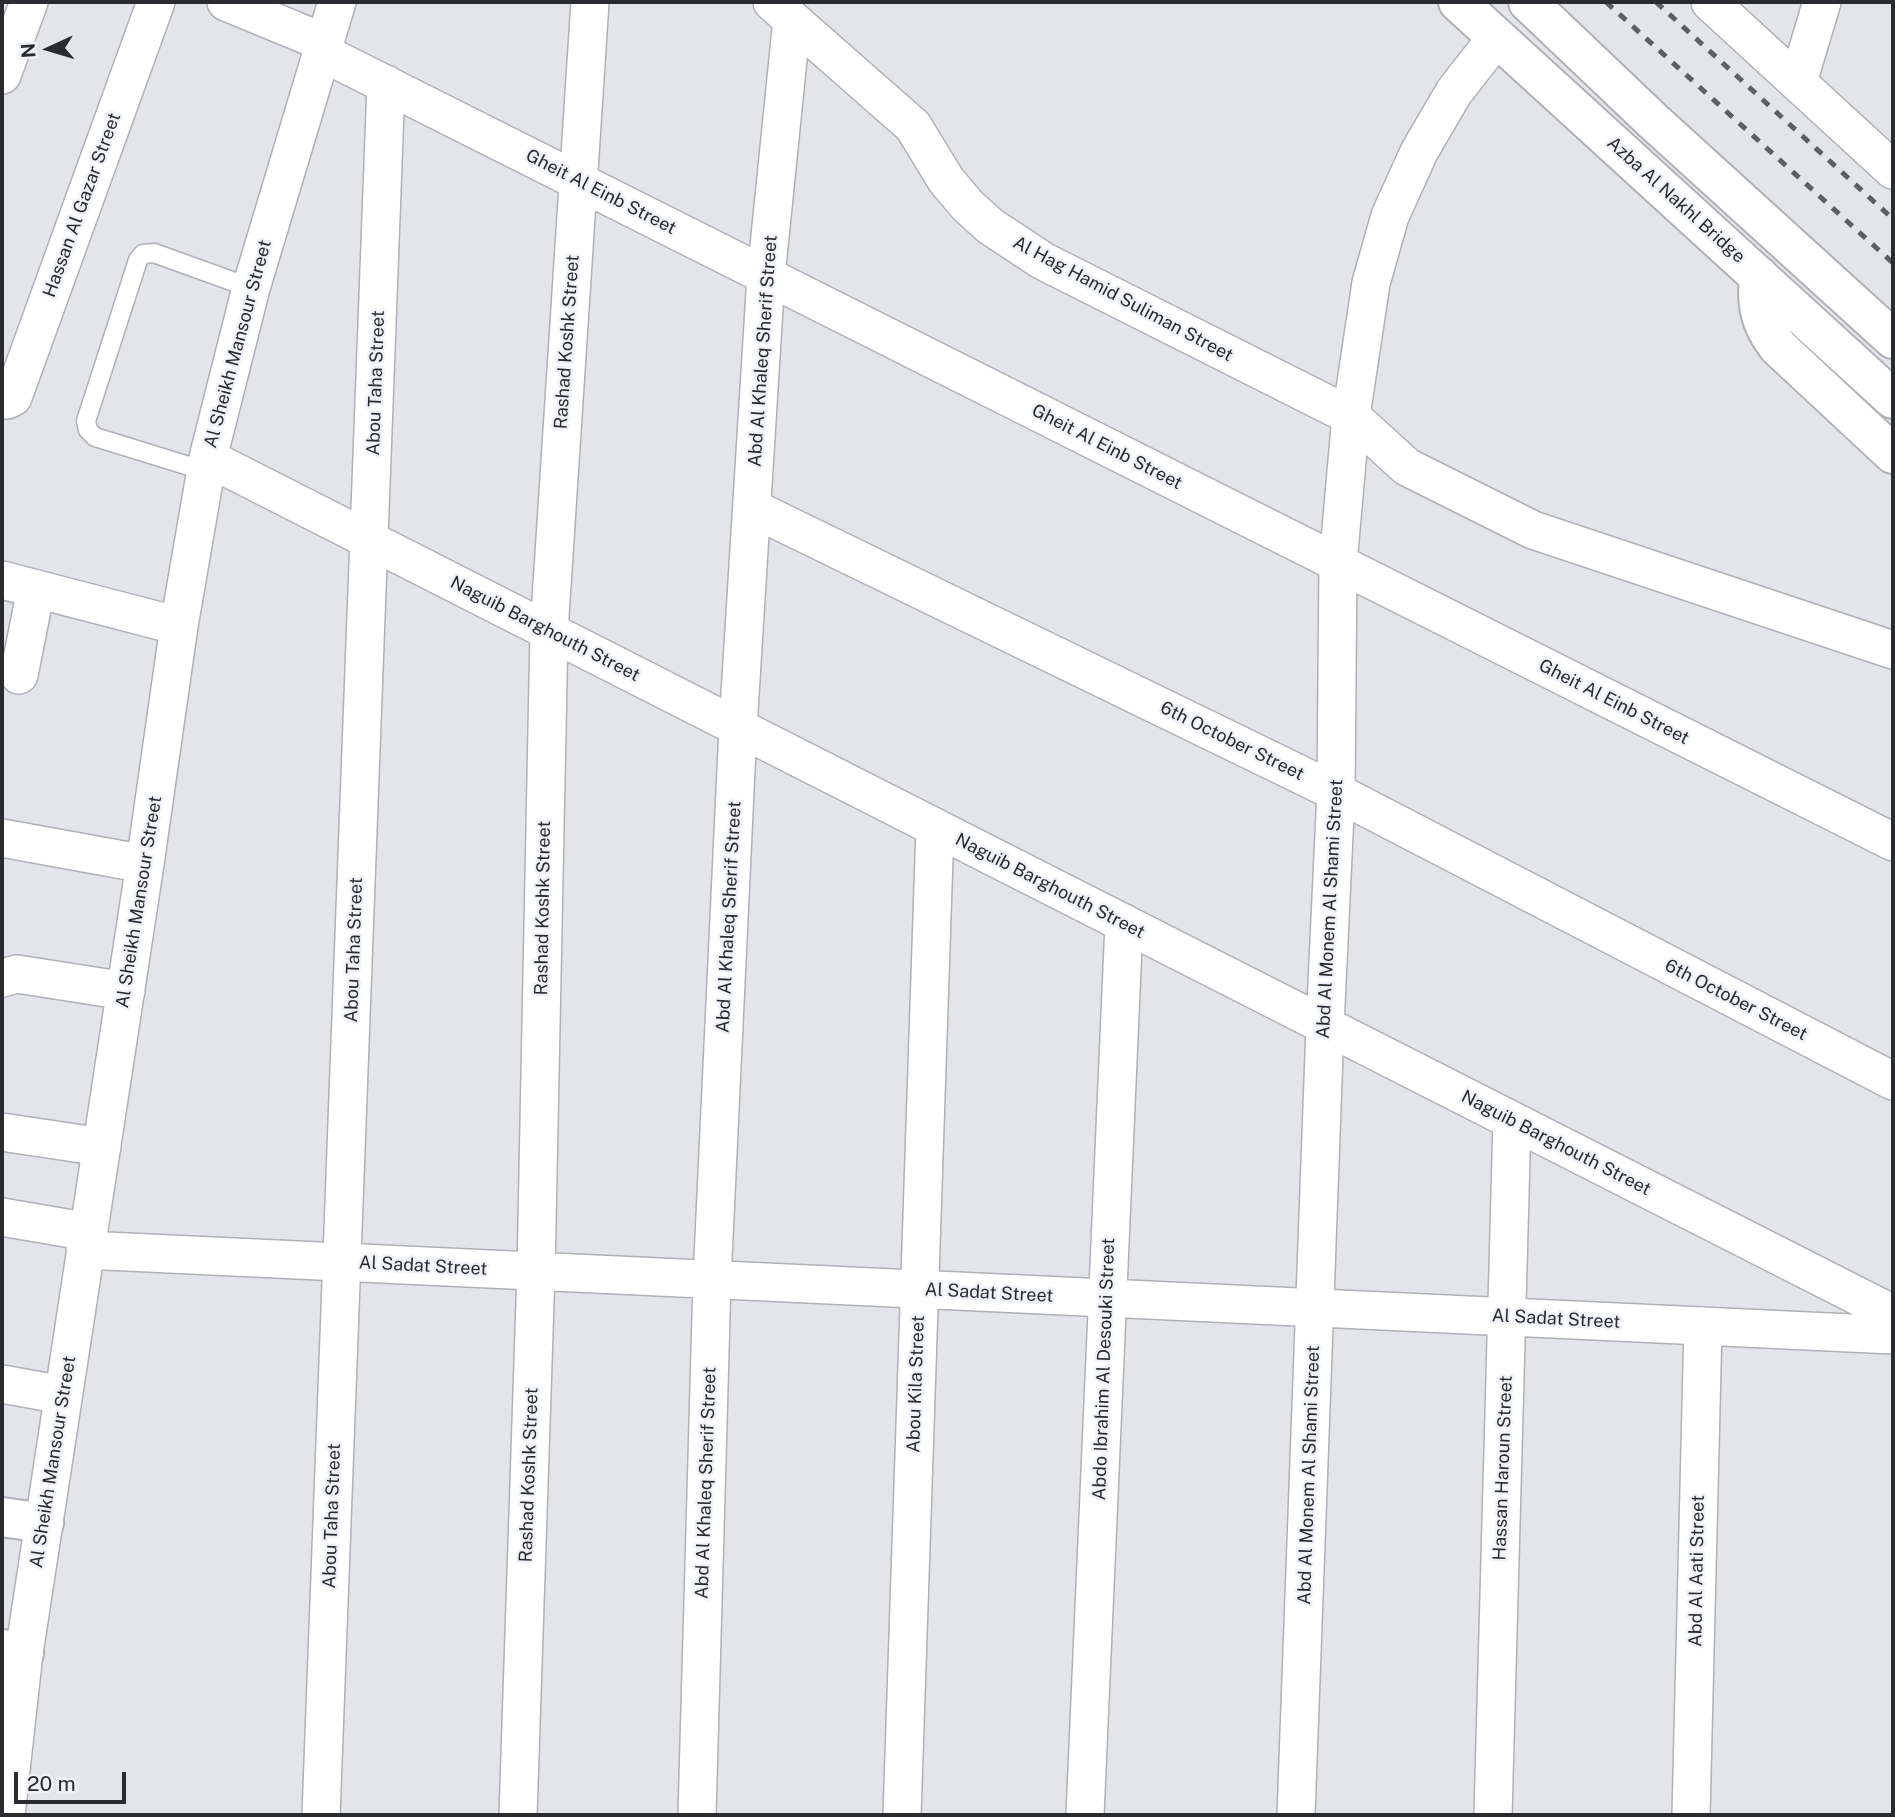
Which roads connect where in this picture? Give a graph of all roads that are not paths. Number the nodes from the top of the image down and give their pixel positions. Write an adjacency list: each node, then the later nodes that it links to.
1 (29, 2): 13 (street)
2 (156, 2): 24 (street, Hassan Al Gazar Street)
3 (226, 2): 12 (street, Gheit Al Einb Street)
4 (337, 2): 12 (street, Al Sheikh Mansour Street)
5 (590, 2): 19 (street, Rashad Koshk Street)
6 (1458, 2): 11 (main road, Azba Al Nakhl Bridge)
7 (1528, 2): 16 (main road)
8 (1710, 2): 14 (street)
9 (1822, 2): 14 (street)
10 (782, 11): 20 (street, Abd Al Khaleq Sherif Street); 26 (street, Al Hag Hamid Suliman Street)
11 (1497, 37): 17 (main road, Azba Al Nakhl Bridge); 26 (street, Abd Al Monem Al Shami Street)
12 (322, 47): 15 (street, Gheit Al Einb Street); 22 (street, Al Sheikh Mansour Street)
13 (2, 75)
14 (1798, 82): 18 (street)
15 (386, 85): 19 (street, Gheit Al Einb Street); 30 (street, Abou Taha Street)
16 (1652, 120): 17 (main road); 23 (main road)
17 (1624, 152): 21 (main road, Azba Al Nakhl Bridge)
18 (1893, 170)
19 (577, 180): 20 (street, Gheit Al Einb Street); 34 (street, Rashad Koshk Street)
20 (766, 276): 29 (street, Abd Al Khaleq Sherif Street); 31 (street, Gheit Al Einb Street)
21 (1759, 276): 25 (main road, Azba Al Nakhl Bridge); 27 (main road)
22 (251, 288): 28 (street, Al Sheikh Mansour Street); 28 (lane)
23 (1880, 328)
24 (2, 398)
25 (1893, 399)
26 (1351, 416): 31 (street, Abd Al Monem Al Shami Street); 35 (street, Al Hag Hamid Suliman Street)
27 (1893, 454)
28 (206, 465): 30 (street, Naguib Barghouth Street); 33 (street, Al Sheikh Mansour Street)
29 (752, 508): 37 (street, Abd Al Khaleq Sherif Street); 38 (street, 6th October Street)
30 (370, 540): 34 (street, Naguib Barghouth Street); 53 (street, Abou Taha Street)
31 (1338, 563): 38 (street, Abd Al Monem Al Shami Street); 41 (street, Gheit Al Einb Street)
32 (19, 585): 33 (street); 36 (street)
33 (179, 626): 42 (street, Al Sheikh Mansour Street)
34 (549, 631): 37 (street, Naguib Barghouth Street); 54 (street, Rashad Koshk Street)
35 (1893, 650)
36 (19, 675)
37 (738, 727): 39 (street, Naguib Barghouth Street); 55 (street, Abd Al Khaleq Sherif Street)
38 (1336, 792): 46 (street, Abd Al Monem Al Shami Street); 47 (street, 6th October Street)
39 (934, 827): 43 (street, Naguib Barghouth Street); 56 (street, Abou Kila Street)
40 (2, 838): 42 (street)
41 (1893, 842)
42 (145, 864): 45 (street, Al Sheikh Mansour Street)
43 (1124, 923): 46 (street, Naguib Barghouth Street); 57 (street, Abdo Ibrahim Al Desouki Street)
44 (2, 978): 45 (street)
45 (125, 991): 50 (street, Al Sheikh Mansour Street)
46 (1325, 1026): 48 (street, Naguib Barghouth Street); 58 (street, Abd Al Monem Al Shami Street)
47 (1893, 1082)
48 (1512, 1121): 59 (street, Naguib Barghouth Street); 60 (street, Hassan Haroun Street)
49 (2, 1132): 50 (street)
50 (102, 1147): 52 (street, Al Sheikh Mansour Street)
51 (2, 1217): 52 (street, Al Sadat Street)
52 (87, 1241): 53 (street, Al Sadat Street); 64 (street, Al Sheikh Mansour Street)
53 (342, 1263): 54 (street, Al Sadat Street); 69 (street, Abou Taha Street)
54 (536, 1272): 55 (street, Al Sadat Street); 70 (street, Rashad Koshk Street)
55 (712, 1280): 56 (street, Al Sadat Street); 71 (street, Abd Al Khaleq Sherif Street)
56 (919, 1290): 57 (street, Al Sadat Street); 72 (street, Abou Kila Street)
57 (1107, 1298): 58 (street, Al Sadat Street); 73 (street, Abdo Ibrahim Al Desouki Street)
58 (1316, 1308): 60 (street, Al Sadat Street); 74 (street, Abd Al Monem Al Shami Street)
59 (1893, 1314)
60 (1507, 1317): 61 (street, Al Sadat Street); 75 (street, Hassan Haroun Street)
61 (1703, 1326): 62 (street, Al Sadat Street); 76 (street, Abd Al Aati Street)
62 (1893, 1335)
63 (2, 1384): 64 (street)
64 (63, 1395): 66 (street, Al Sheikh Mansour Street)
65 (2, 1517): 66 (main road)
66 (44, 1523): 67 (street, Al Sheikh Mansour Street)
67 (13, 1651): 68 (street, Al Sheikh Mansour Street)
68 (6, 1815)
69 (321, 1815)
70 (518, 1815)
71 (697, 1815)
72 (902, 1815)
73 (1085, 1815)
74 (1296, 1815)
75 (1493, 1815)
76 (1691, 1815)

